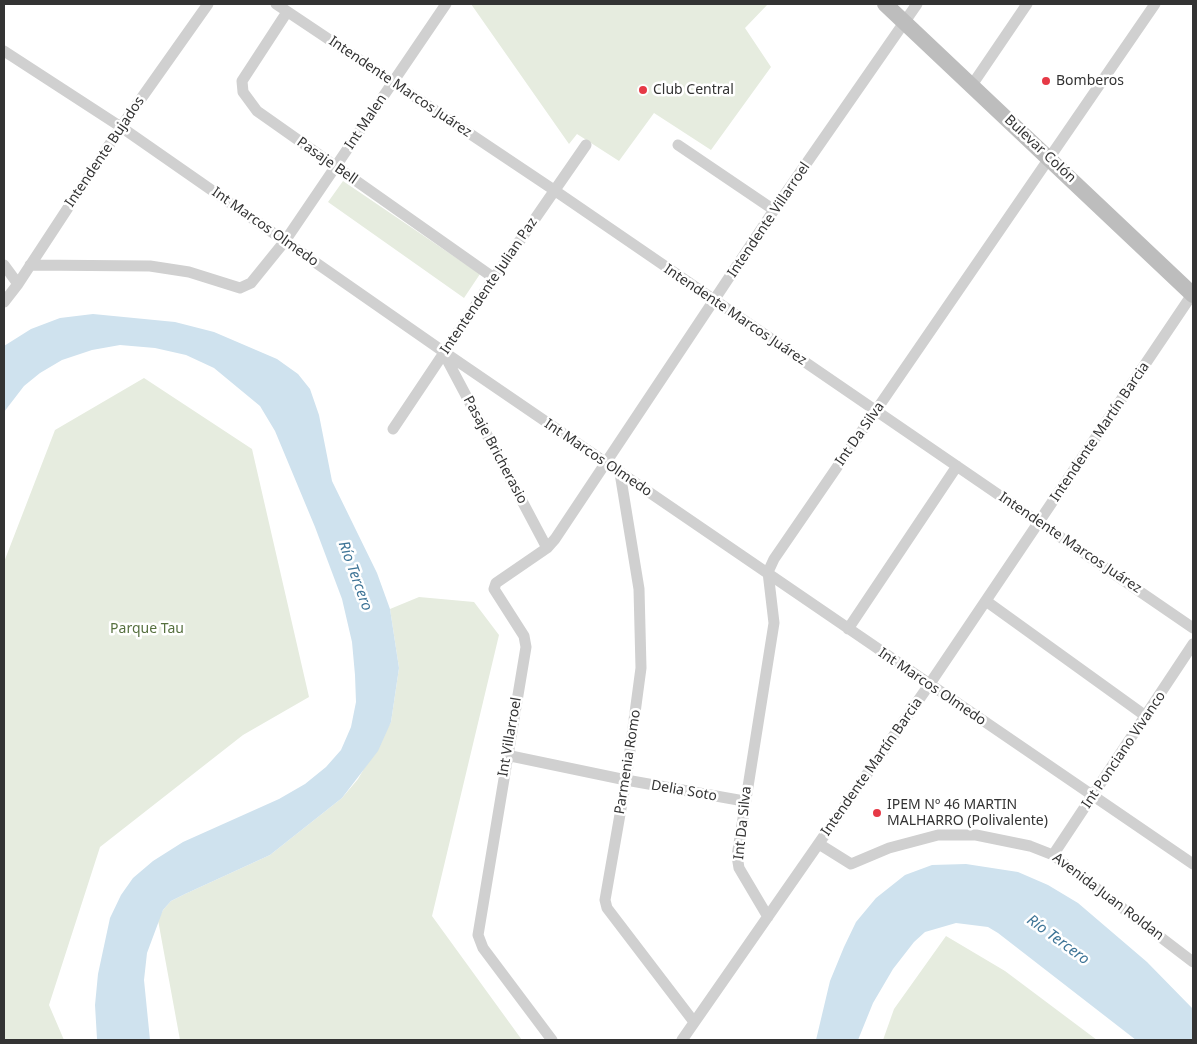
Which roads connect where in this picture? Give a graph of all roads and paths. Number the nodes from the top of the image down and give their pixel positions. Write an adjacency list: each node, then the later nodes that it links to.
1 (208, 4): 13 (street, Intendente Bujados)
2 (276, 4): 8 (street, Intendente Marcos Juárez)
3 (446, 4): 11 (street, Int Malen)
4 (885, 4): 9 (main road, Bulevar Colón)
5 (917, 4): 9 (street, Intendente Villarroel)
6 (1027, 4): 12 (street)
7 (1155, 4): 16 (street, Int Da Silva)
8 (287, 12): 11 (street, Intendente Marcos Juárez); 17 (street, Pasaje Bell)
9 (905, 22): 12 (main road, Bulevar Colón); 19 (street, Intendente Villarroel)
10 (4, 51): 13 (street, Int Marcos Olmedo)
11 (393, 82): 17 (street, Int Malen); 18 (street, Intendente Marcos Juárez)
12 (972, 85): 16 (main road, Bulevar Colón)
13 (121, 127): 20 (street, Int Marcos Olmedo); 22 (street, Intendente Bujados)
14 (586, 145): 18 (street, Intentendente Julian Paz)
15 (678, 145): 19 (street)
16 (1050, 159): 25 (main road, Bulevar Colón); 29 (street, Int Da Silva)
17 (335, 167): 20 (street, Int Malen); 23 (street, Pasaje Bell)
18 (554, 190): 23 (street, Intentendente Julian Paz); 26 (street, Intendente Marcos Juárez)
19 (774, 210): 26 (street, Intendente Villarroel)
20 (285, 241): 22 (street, Int Malen); 28 (street, Int Marcos Olmedo)
21 (4, 265): 24 (street)
22 (30, 265): 24 (street, Intendente Bujados)
23 (494, 278): 28 (street, Intentendente Julian Paz)
24 (18, 284): 27 (street, Intendente Bujados)
25 (1193, 294): 34 (street, Intendente Martín Barcia)
26 (714, 301): 29 (street, Intendente Marcos Juárez); 31 (street, Intendente Villarroel)
27 (4, 302)
28 (444, 352): 30 (street, Intentendente Julian Paz); 31 (street, Int Marcos Olmedo); 35 (street, Pasaje Bricherasio)
29 (876, 411): 32 (street, Intendente Marcos Juárez); 36 (street, Int Da Silva)
30 (394, 429)
31 (606, 463): 33 (street, Int Marcos Olmedo); 35 (street, Int Villarroel)
32 (957, 466): 34 (street, Intendente Marcos Juárez); 39 (street)
33 (620, 473): 36 (street, Int Marcos Olmedo); 44 (street, Parmenia Romo)
34 (1040, 522): 37 (street, Intendente Martín Barcia); 38 (street, Intendente Marcos Juárez)
35 (546, 548): 43 (street, Int Villarroel)
36 (768, 572): 39 (street, Int Marcos Olmedo); 46 (street, Int Da Silva)
37 (986, 601): 41 (street, Intendente Martín Barcia); 42 (street)
38 (1193, 628)
39 (848, 629): 41 (street, Int Marcos Olmedo)
40 (1193, 644): 42 (street, Int Ponciano Vivanco)
41 (929, 685): 45 (street, Int Marcos Olmedo); 47 (street, Intendente Martín Barcia)
42 (1146, 717): 45 (street, Int Ponciano Vivanco)
43 (506, 755): 44 (street, Delia Soto); 53 (street, Int Villarroel)
44 (626, 780): 46 (street, Delia Soto); 52 (street, Parmenia Romo)
45 (1093, 796): 48 (street, Int Ponciano Vivanco); 49 (street, Int Marcos Olmedo)
46 (744, 801): 50 (street, Int Da Silva)
47 (819, 844): 48 (street, Avenida Juan Roldan); 50 (street, Intendente Martín Barcia)
48 (1053, 854): 51 (street, Avenida Juan Roldan)
49 (1193, 864)
50 (768, 917): 52 (street, Intendente Martín Barcia)
51 (1193, 962)
52 (694, 1022): 54 (street, Intendente Martín Barcia)
53 (552, 1040)
54 (682, 1040)

